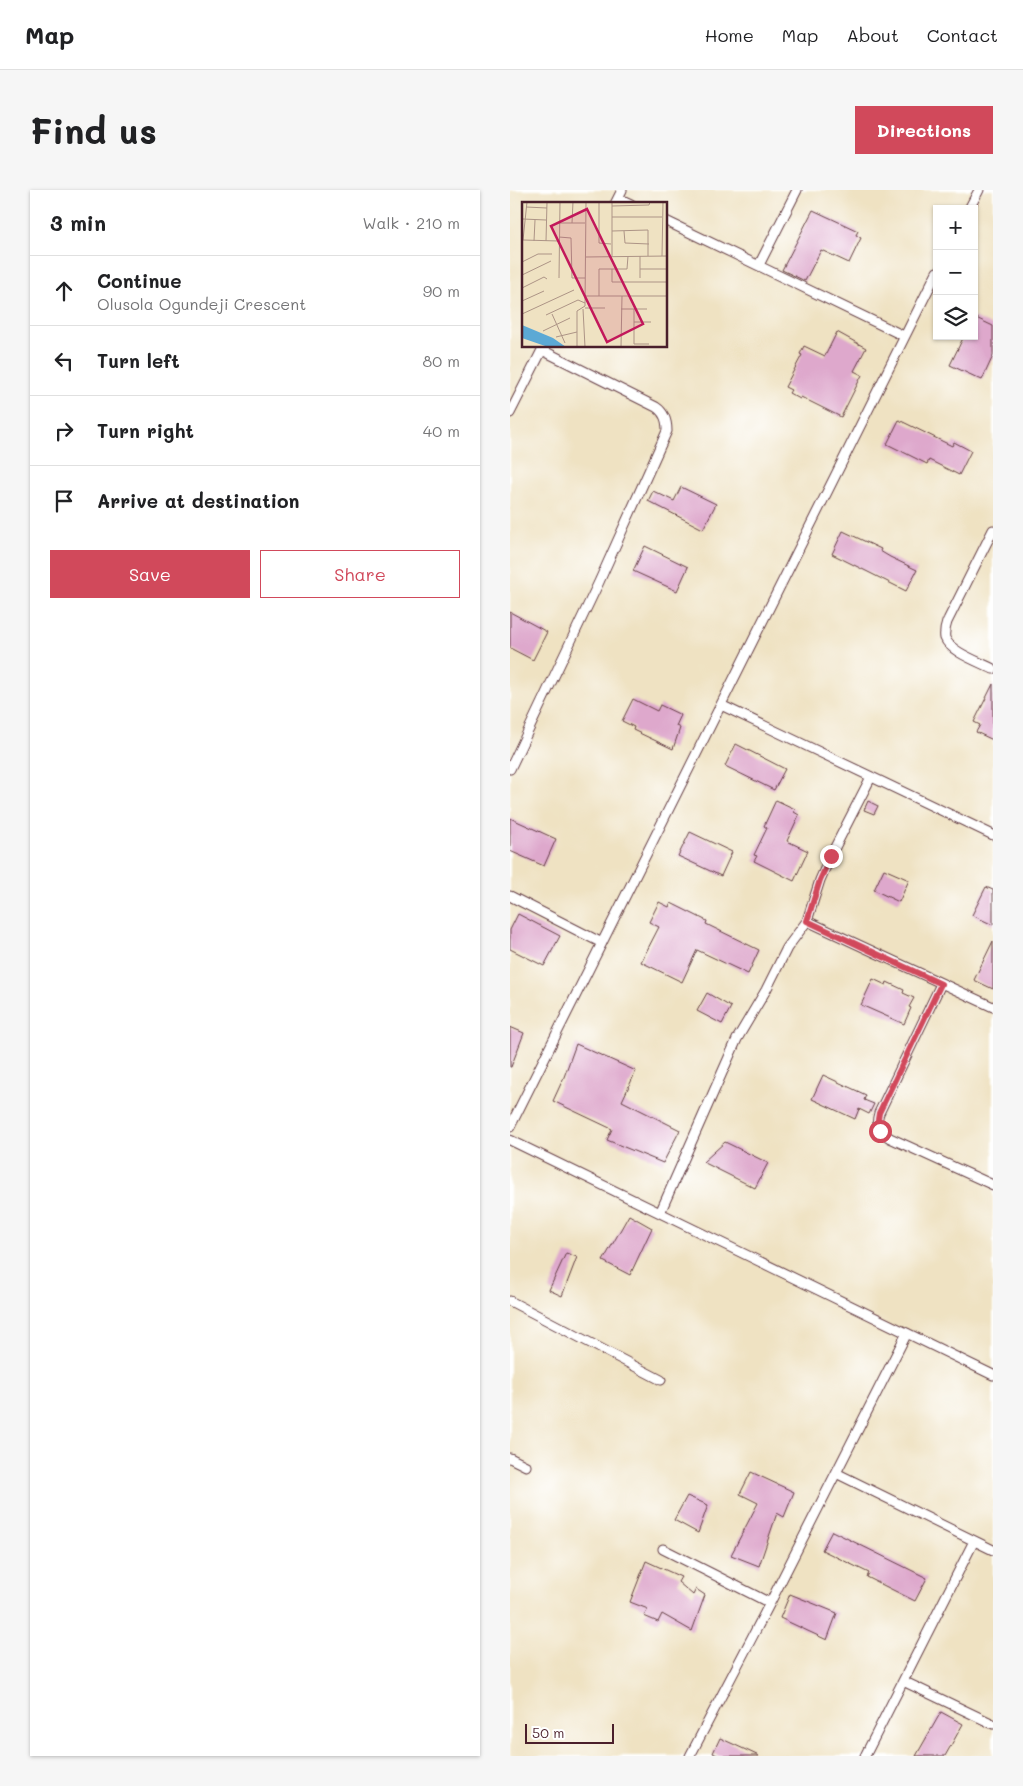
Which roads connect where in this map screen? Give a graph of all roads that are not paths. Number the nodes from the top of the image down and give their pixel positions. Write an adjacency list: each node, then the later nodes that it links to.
1 (797, 190): 5 (street)
2 (979, 190): 3 (street)
3 (971, 205)
4 (668, 222): 5 (street)
5 (759, 265): 7 (street)
6 (933, 280): 7 (street)
7 (904, 336): 13 (street)
8 (543, 348): 9 (street); 14 (street)
9 (513, 398): 10 (street)
10 (510, 413)
11 (993, 530): 12 (street)
12 (993, 669)
13 (721, 705): 15 (street); 19 (street)
14 (510, 769)
15 (871, 777): 16 (street); 18 (street)
16 (993, 835)
17 (510, 896): 19 (street)
18 (807, 921): 20 (street); 25 (street)
19 (602, 943): 22 (street)
20 (941, 984): 21 (street); 24 (street)
21 (993, 1008)
22 (510, 1127)
23 (510, 1140): 25 (street)
24 (993, 1185)
25 (660, 1213): 27 (street)
26 (510, 1301): 29 (street)
27 (907, 1333): 28 (street); 32 (street)
28 (993, 1375)
29 (661, 1380)
30 (510, 1458): 31 (street)
31 (526, 1466)
32 (836, 1473): 33 (street); 36 (street)
33 (974, 1541): 35 (street); 37 (street)
34 (663, 1549): 36 (street)
35 (993, 1550)
36 (770, 1604): 39 (street)
37 (903, 1681): 38 (street); 40 (street)
38 (993, 1724)
39 (690, 1756)
40 (865, 1756)

